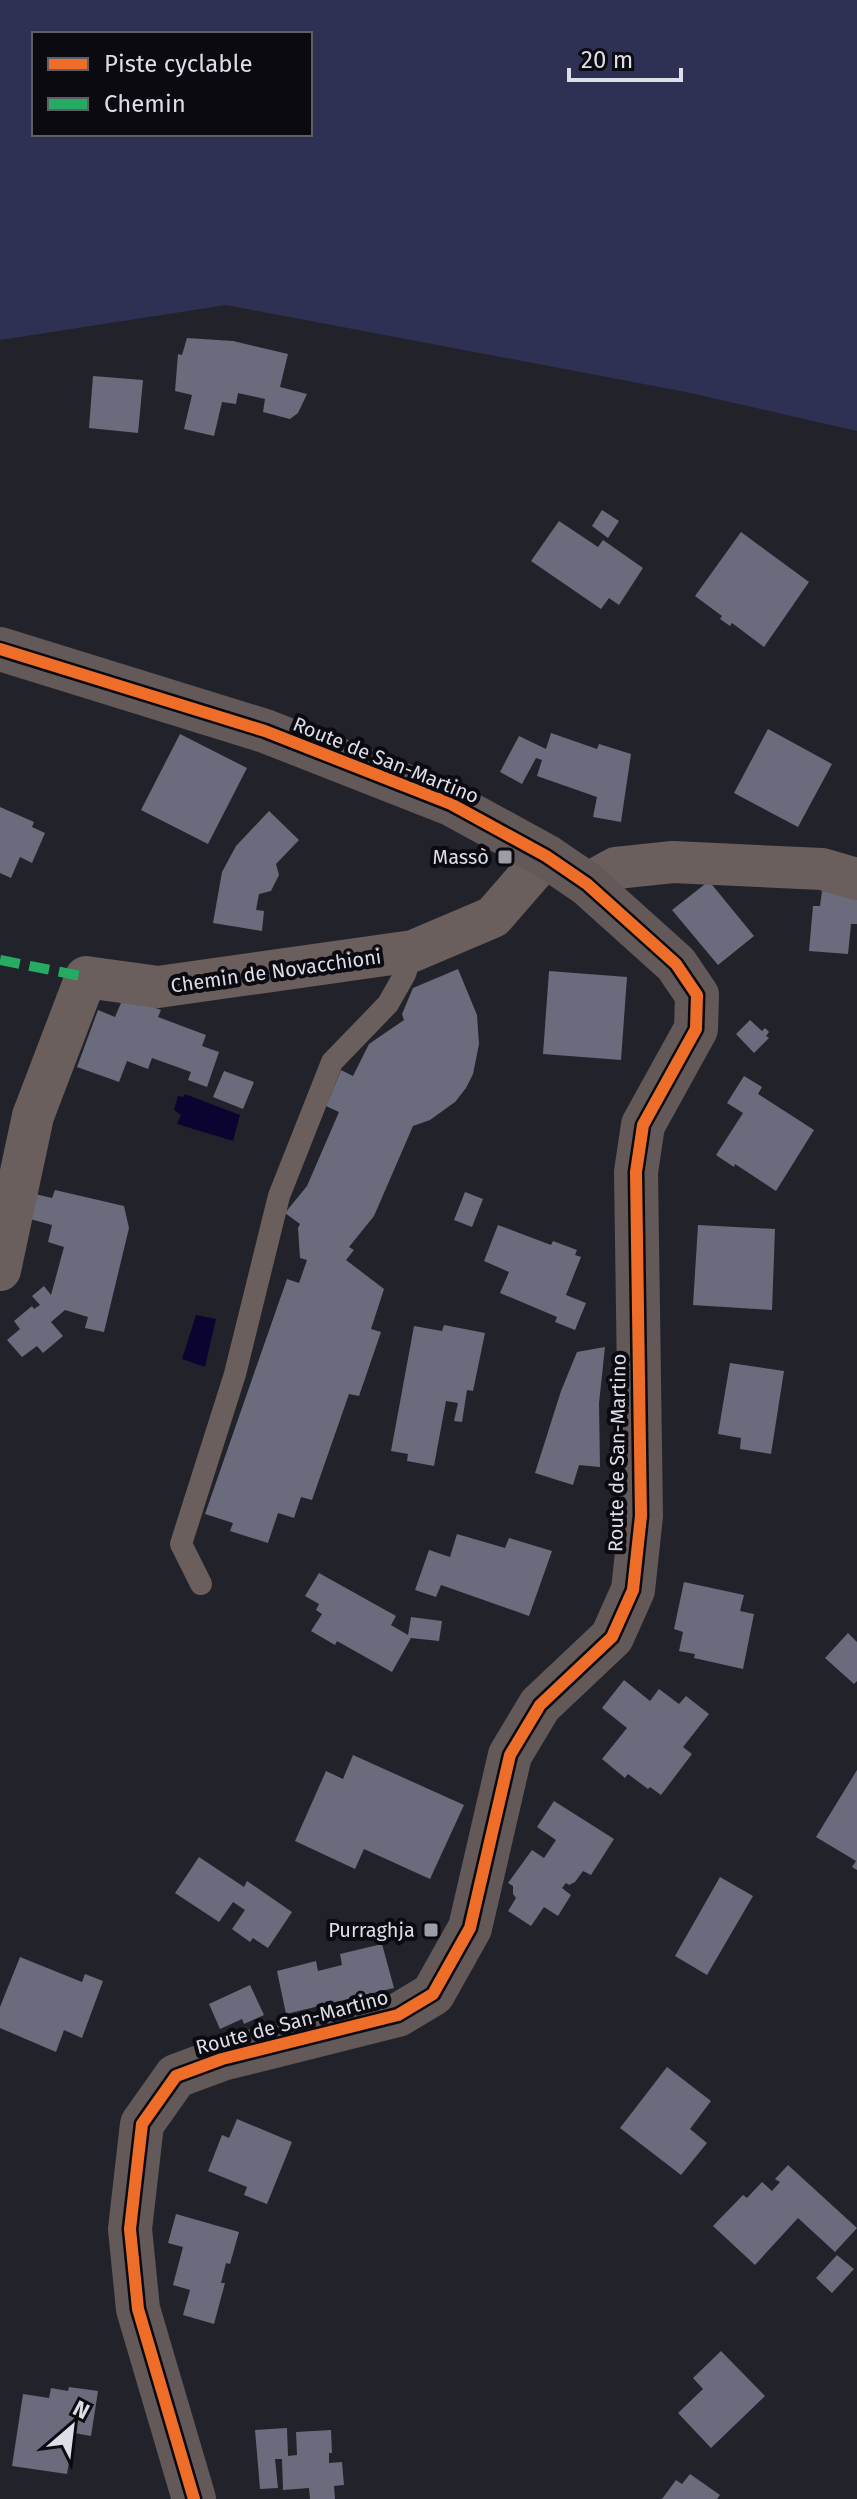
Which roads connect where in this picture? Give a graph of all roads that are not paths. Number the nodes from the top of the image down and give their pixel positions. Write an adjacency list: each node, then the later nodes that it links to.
1 (0, 649): 2 (street, Route de San-Martino)
2 (546, 856): 4 (street, Route de San-Martino); 5 (street, Chemin de Novacchioni)
3 (857, 879): 4 (street)
4 (587, 884): 8 (street, Route de San-Martino)
5 (413, 951): 6 (street, Chemin de Novacchioni); 7 (lane)
6 (0, 1270)
7 (201, 1584)
8 (194, 2499)

